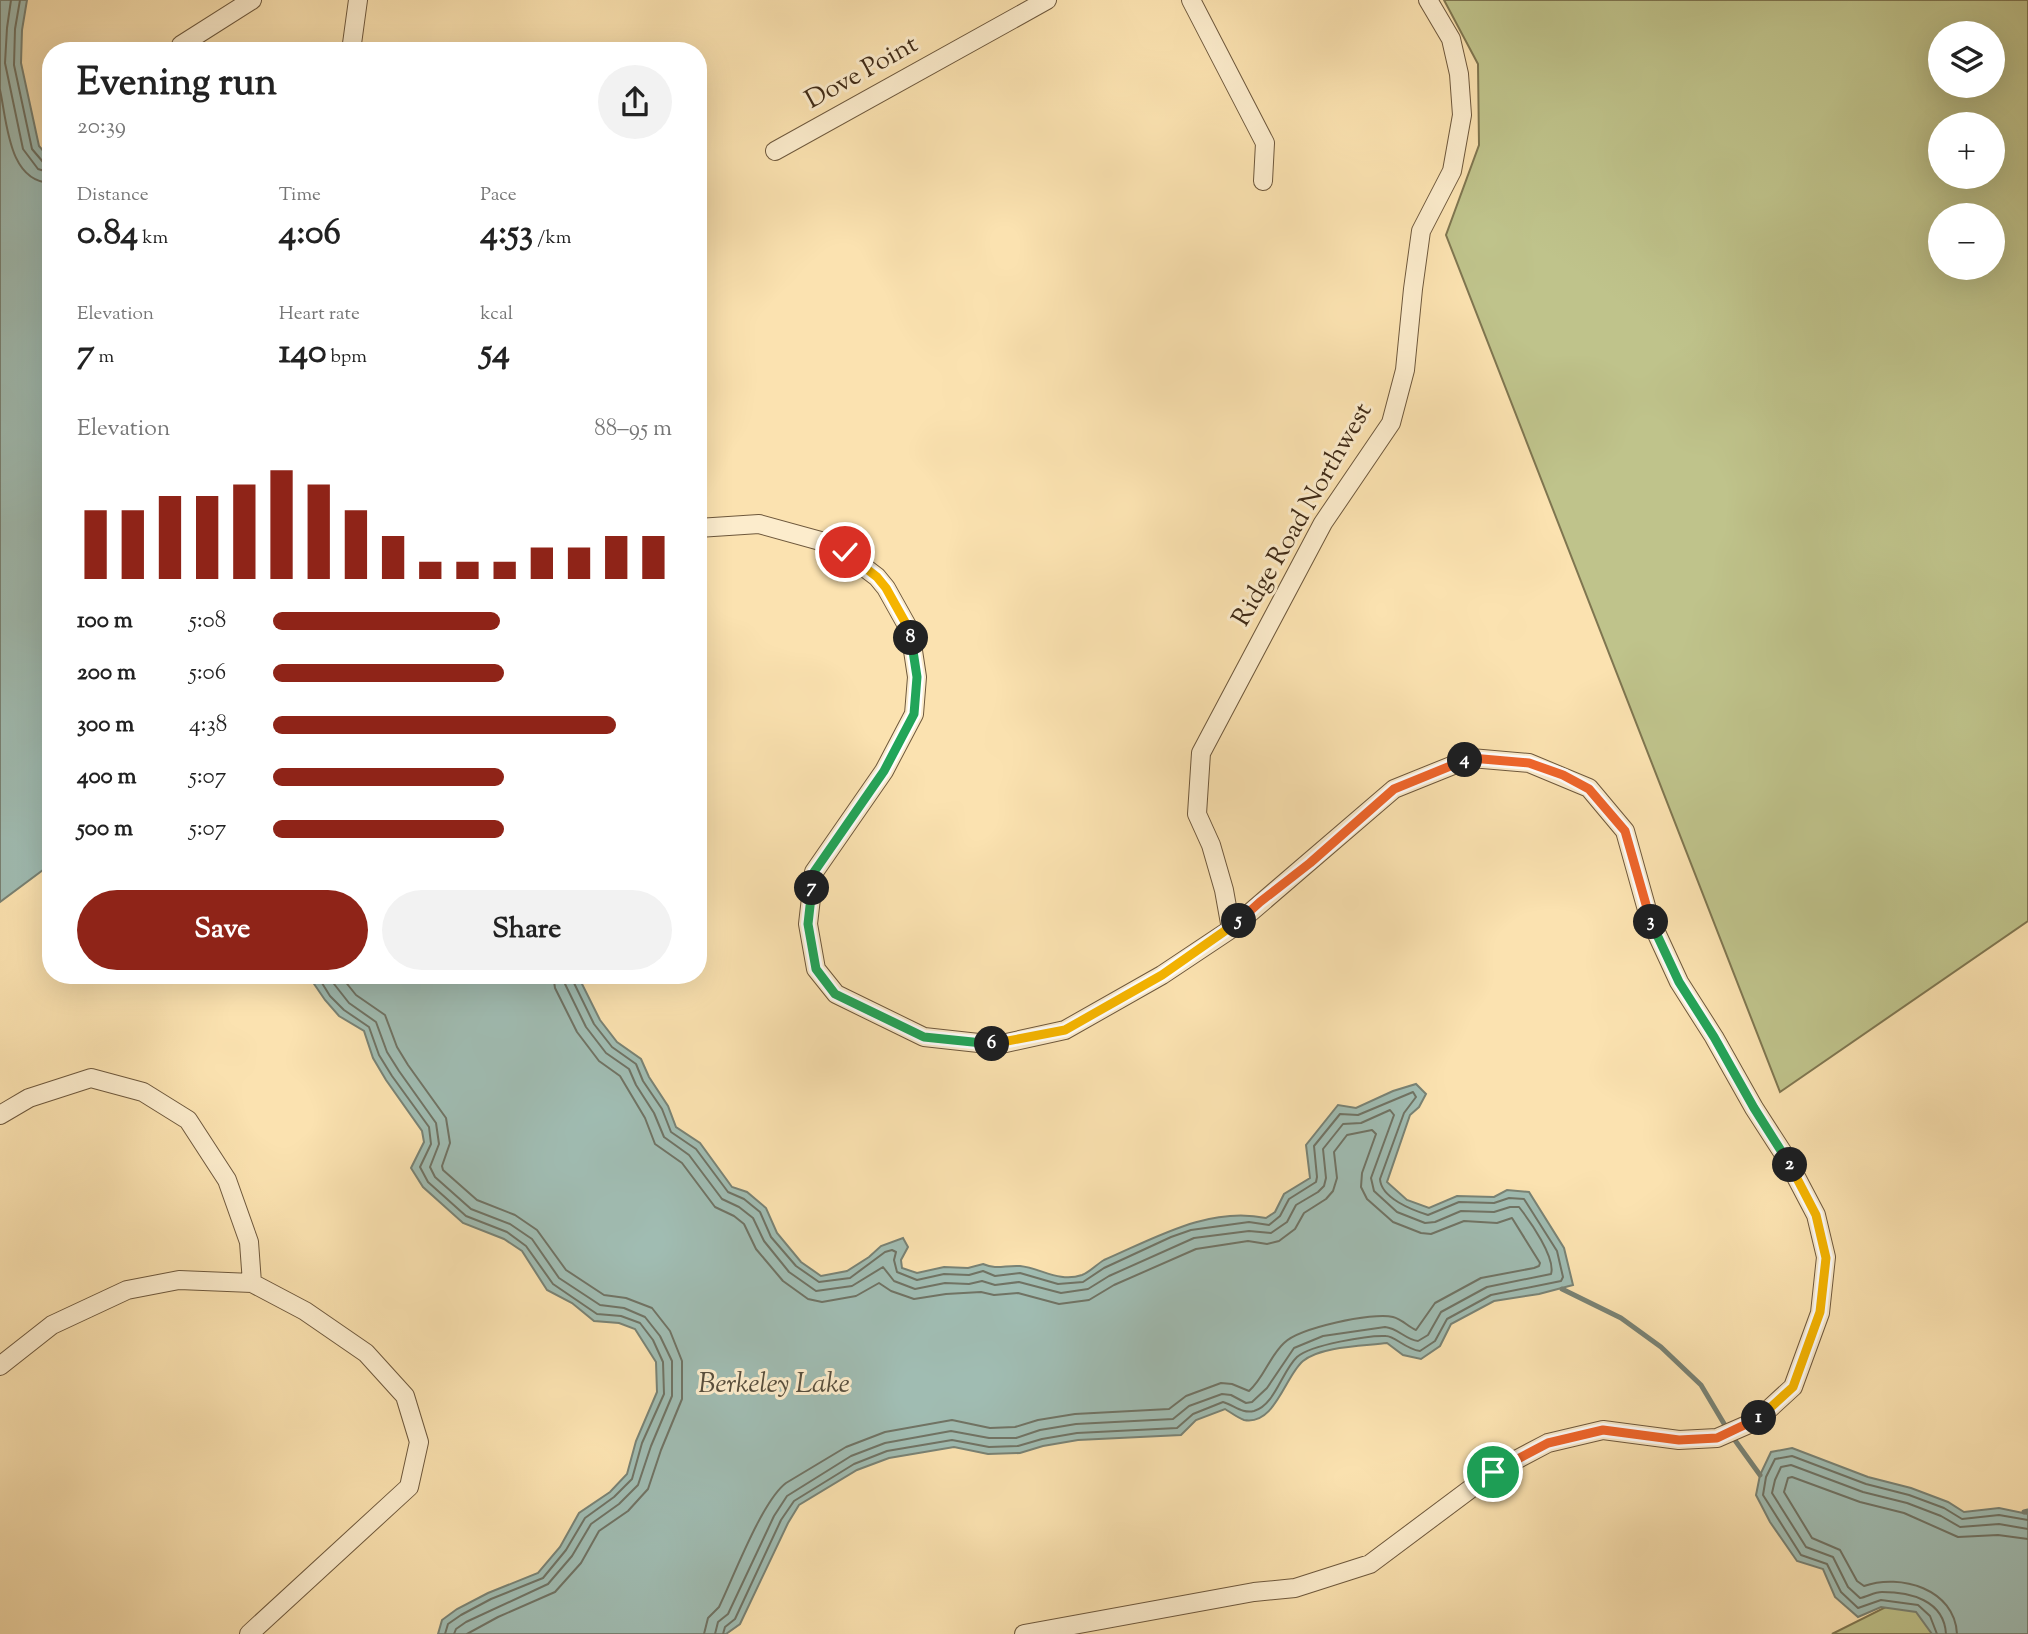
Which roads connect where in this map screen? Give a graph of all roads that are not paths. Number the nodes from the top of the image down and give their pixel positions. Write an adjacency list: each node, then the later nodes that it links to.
1 (252, 0): 6 (street)
2 (358, 0): 7 (street)
3 (1047, 0): 8 (street, Dove Point)
4 (1191, 0): 9 (street)
5 (1428, 0): 11 (street, Ridge Road Northwest)
6 (186, 42)
7 (352, 42)
8 (775, 151)
9 (1263, 181)
10 (707, 527): 11 (street)
11 (1231, 929): 16 (street)
12 (0, 1115): 13 (street)
13 (252, 1283): 14 (street); 15 (street)
14 (0, 1366)
15 (249, 1634)
16 (1024, 1634)

